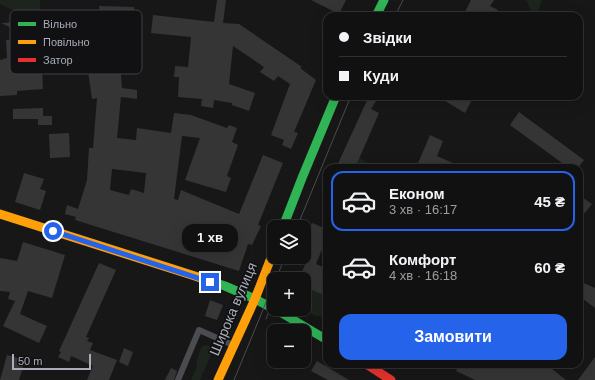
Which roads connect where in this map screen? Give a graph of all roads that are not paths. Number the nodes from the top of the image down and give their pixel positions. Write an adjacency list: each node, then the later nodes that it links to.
1 (384, 0): 2 (street)
2 (378, 12)
3 (334, 100): 5 (street)
4 (0, 214): 7 (street)
5 (286, 220)
6 (269, 264): 7 (street, Широка вулиця)
7 (255, 299): 8 (street); 11 (street, Широка вулиця)
8 (267, 305)
9 (286, 316): 10 (street)
10 (323, 338)
11 (233, 345): 13 (lane); 14 (street, Широка вулиця)
12 (372, 368): 15 (street)
13 (178, 380)
14 (218, 380)
15 (391, 380)

